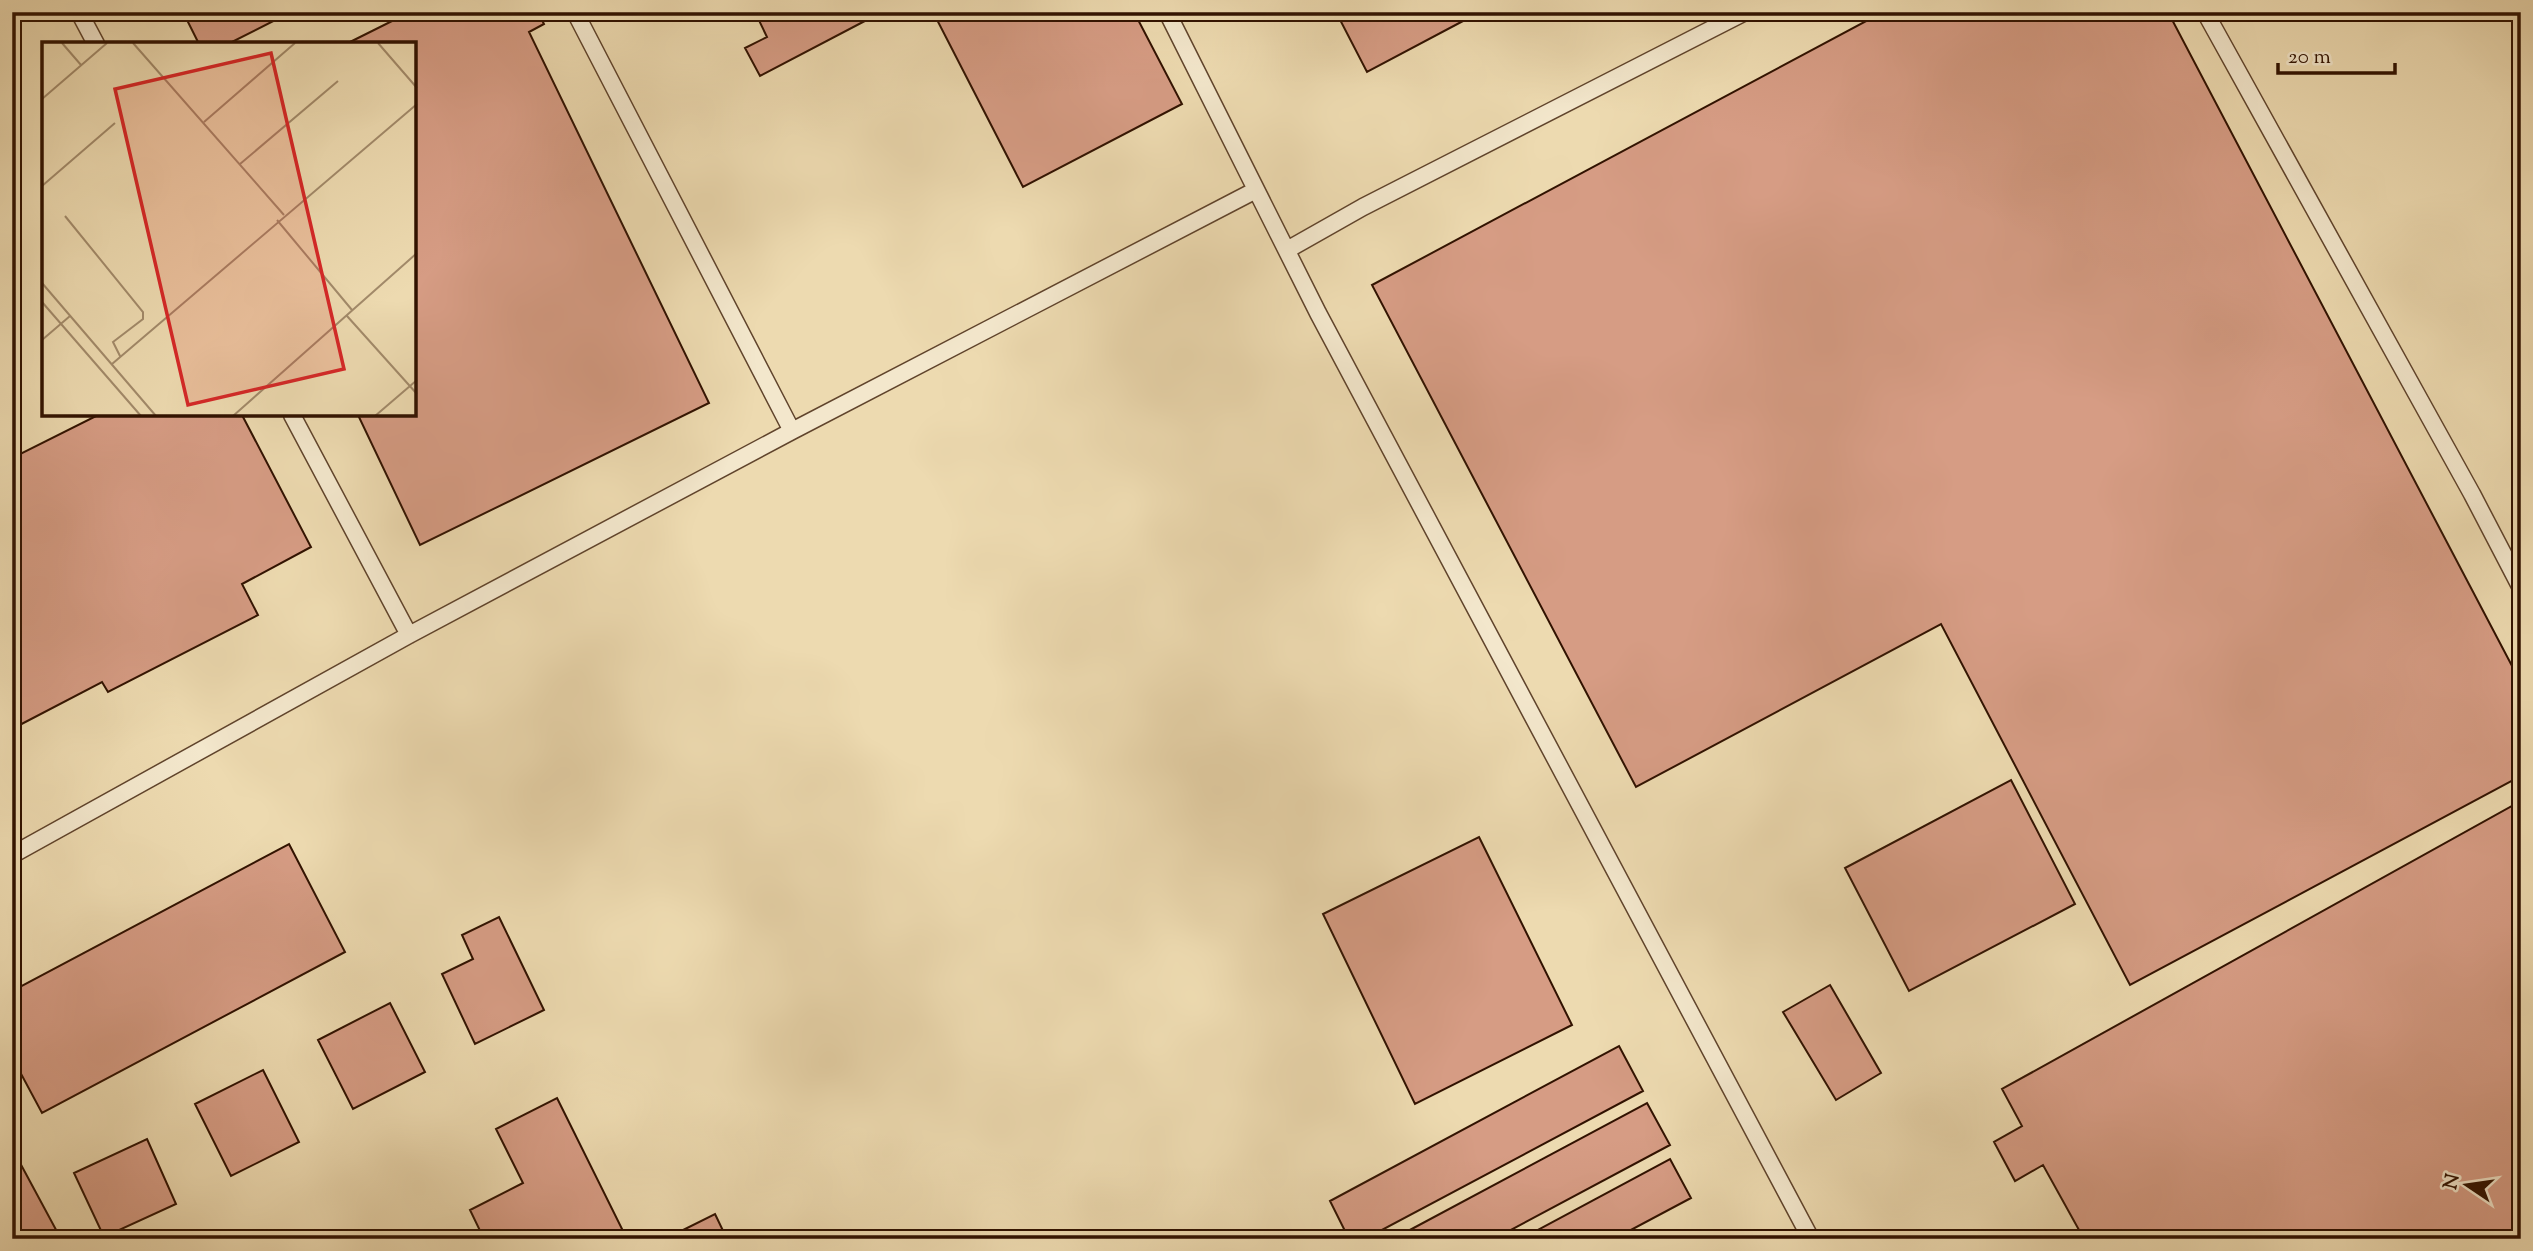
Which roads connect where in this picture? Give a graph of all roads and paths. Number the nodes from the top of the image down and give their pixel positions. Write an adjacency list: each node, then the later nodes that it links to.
1 (79, 12): 6 (lane)
2 (575, 12): 10 (lane)
3 (1167, 12): 7 (lane)
4 (1745, 12): 8 (lane)
5 (2205, 12): 11 (lane)
6 (95, 42)
7 (1256, 190): 8 (lane); 10 (lane)
8 (1287, 250): 14 (lane)
9 (293, 416): 12 (lane)
10 (792, 431): 12 (lane)
11 (2521, 588)
12 (409, 635): 13 (lane)
13 (12, 855)
14 (1811, 1239)

